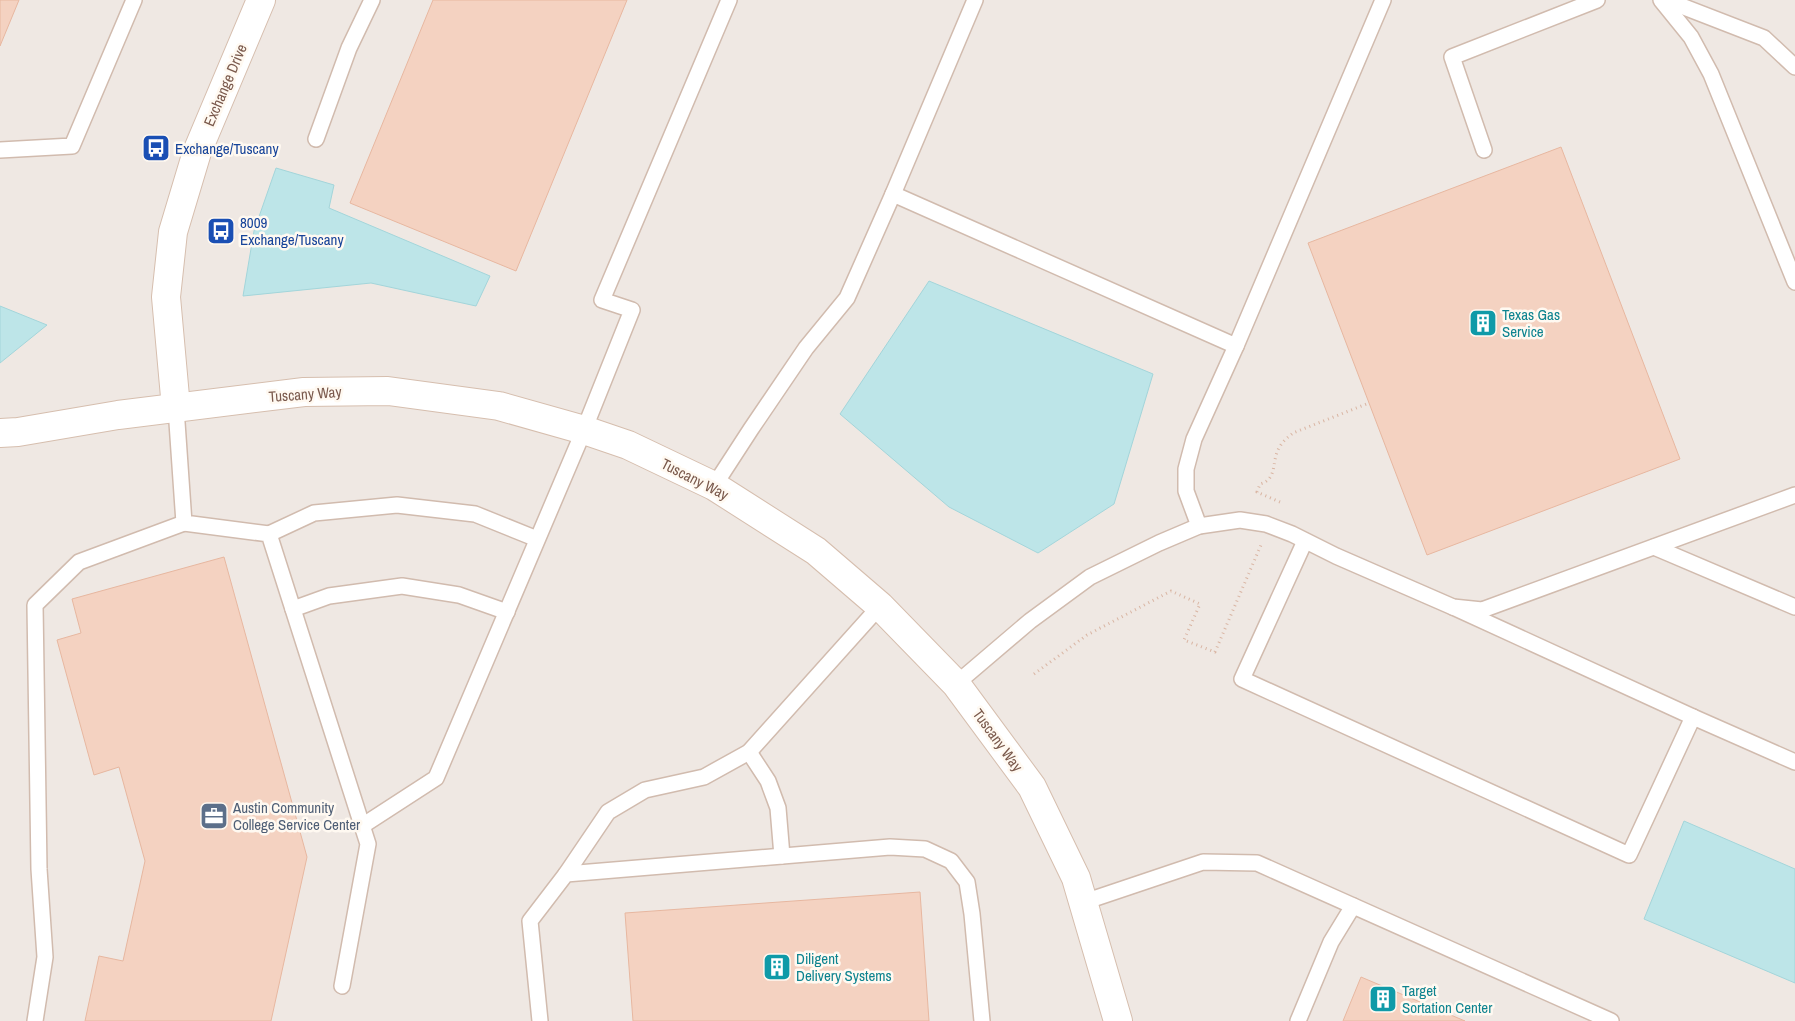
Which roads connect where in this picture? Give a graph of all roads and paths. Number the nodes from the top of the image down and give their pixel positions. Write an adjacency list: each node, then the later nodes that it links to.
1 (134, 0): 12 (lane)
2 (261, 0): 18 (street, Exchange Drive)
3 (372, 0): 11 (lane)
4 (729, 0): 19 (lane)
5 (975, 0): 14 (lane)
6 (1383, 0): 16 (lane)
7 (1597, 0): 13 (lane)
8 (1661, 0): 15 (lane)
9 (1666, 0): 10 (lane)
10 (1795, 67)
11 (316, 139)
12 (0, 150)
13 (1484, 150)
14 (893, 194): 16 (lane); 21 (lane)
15 (1795, 282)
16 (1236, 346): 25 (lane)
17 (1369, 403): 23 (path)
18 (176, 408): 19 (street, Tuscany Way); 20 (street, Tuscany Way); 24 (lane)
19 (584, 430): 21 (street, Tuscany Way); 28 (lane)
20 (0, 433)
21 (714, 486): 31 (street, Tuscany Way)
22 (1795, 495): 30 (lane)
23 (1280, 502)
24 (184, 523): 26 (lane); 47 (lane)
25 (1199, 526): 27 (lane); 37 (lane)
26 (269, 534): 28 (lane); 34 (lane)
27 (1299, 538): 32 (lane); 38 (lane)
28 (537, 539): 35 (lane)
29 (1261, 545): 36 (path)
30 (1654, 547): 32 (lane); 33 (lane)
31 (880, 606): 37 (street, Tuscany Way); 39 (lane)
32 (1453, 607): 38 (lane)
33 (1795, 607)
34 (293, 609): 35 (lane); 41 (lane)
35 (507, 612): 41 (lane)
36 (1034, 674)
37 (956, 684): 44 (street, Tuscany Way)
38 (1692, 717): 40 (lane)
39 (749, 752): 42 (lane); 43 (lane)
40 (1795, 762)
41 (362, 826): 46 (lane)
42 (782, 856): 43 (lane); 49 (lane)
43 (566, 874): 48 (lane)
44 (1084, 902): 45 (lane); 50 (street, Tuscany Way)
45 (1353, 906): 51 (lane); 52 (lane)
46 (342, 986)
47 (35, 1021)
48 (540, 1021)
49 (982, 1021)
50 (1118, 1021)
51 (1298, 1021)
52 (1611, 1021)

